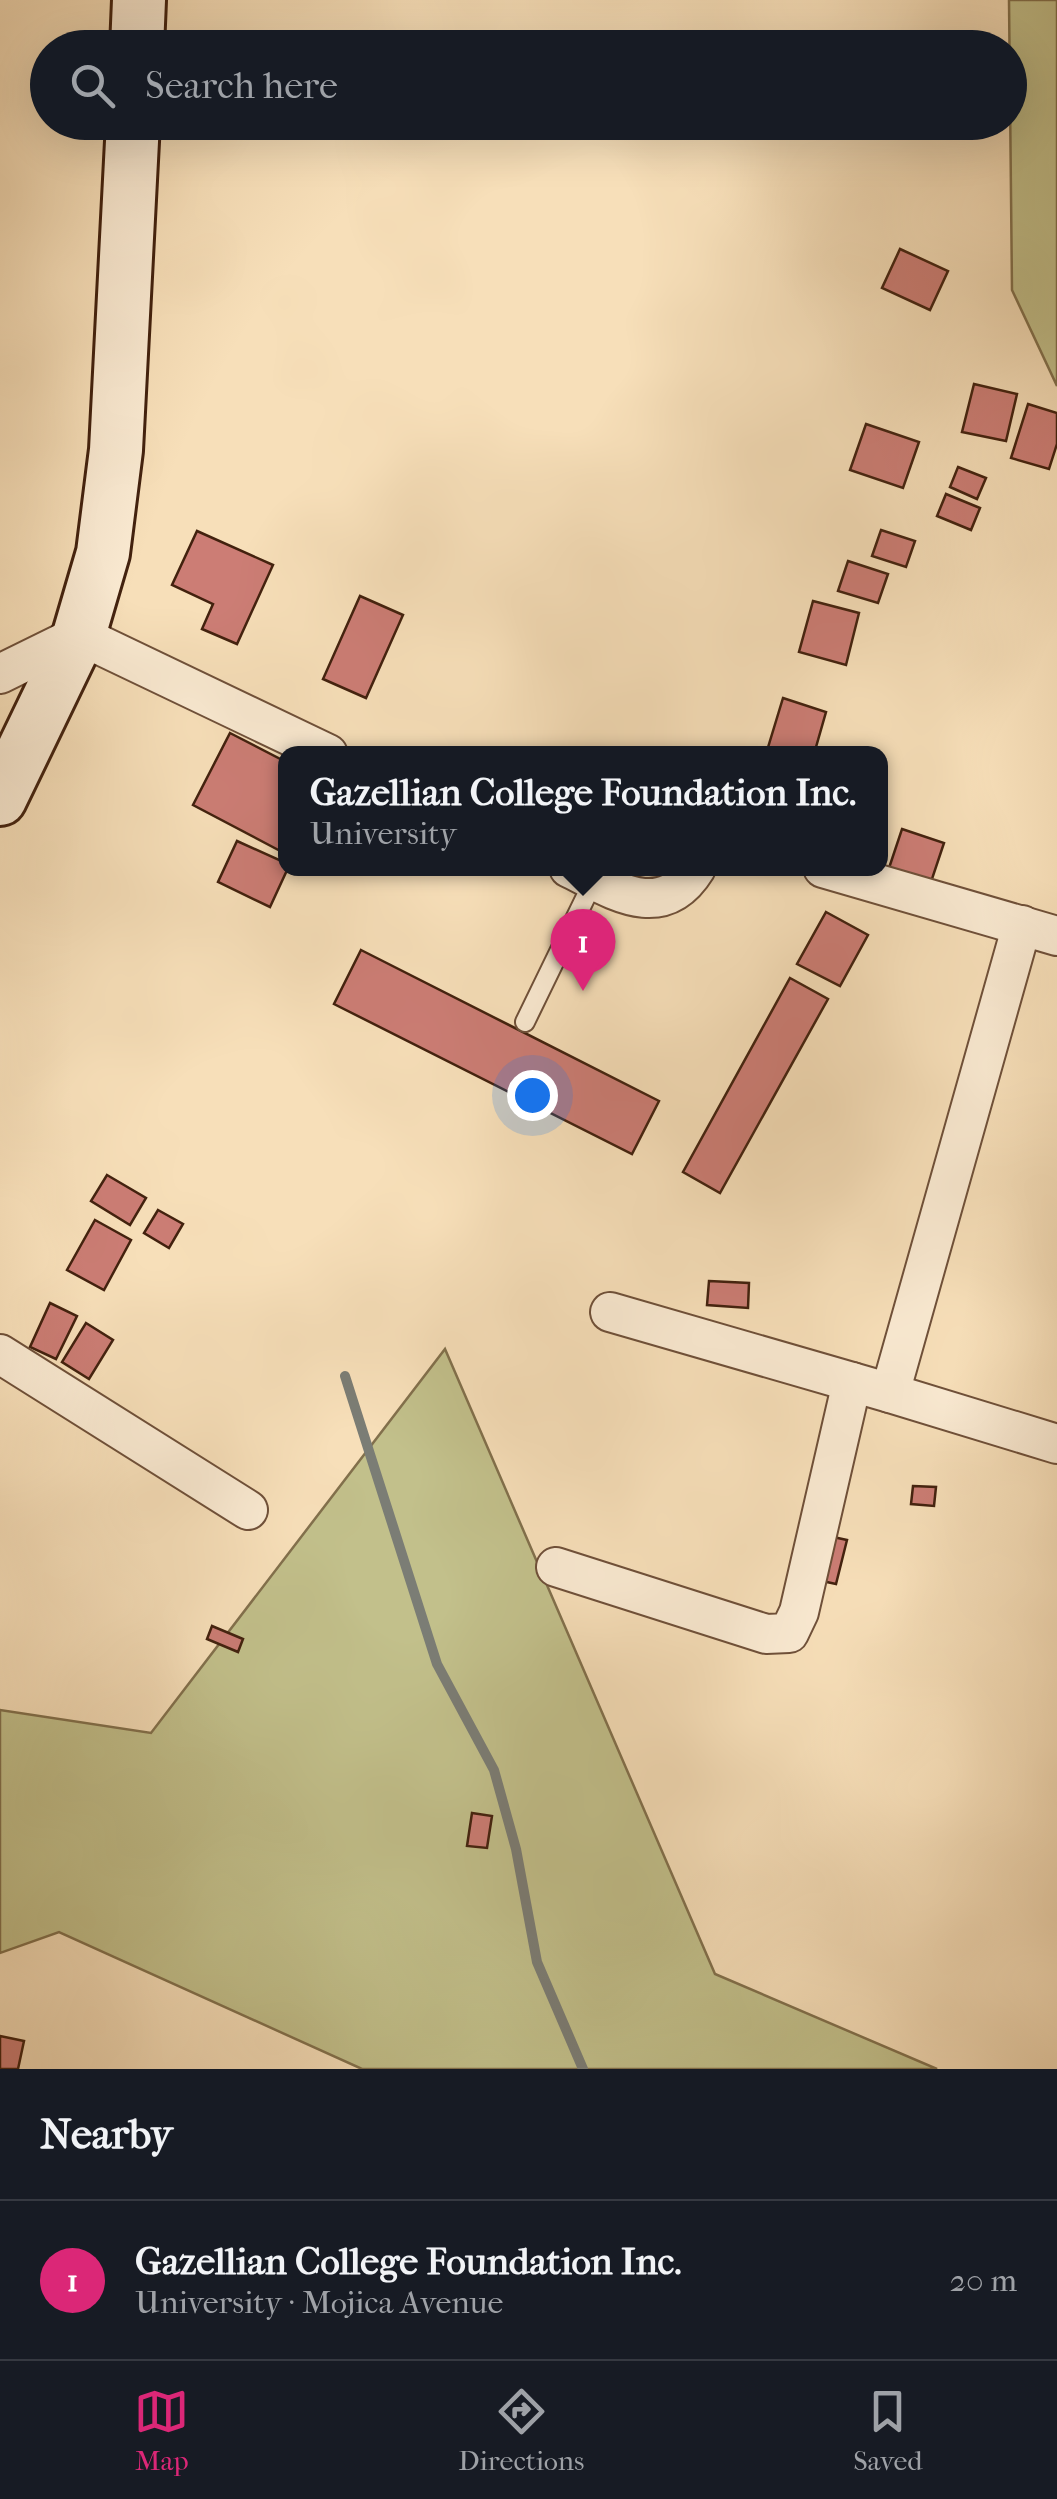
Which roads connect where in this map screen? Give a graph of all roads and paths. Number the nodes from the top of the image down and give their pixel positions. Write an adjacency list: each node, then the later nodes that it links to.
1 (139, 0): 2 (main road)
2 (137, 30)
3 (132, 140): 4 (main road)
4 (79, 635): 5 (street); 6 (street); 7 (main road)
5 (0, 674)
6 (311, 746)
7 (0, 798)
8 (581, 876): 13 (lane)
9 (586, 876): 10 (street)
10 (691, 876)
11 (851, 876): 12 (street)
12 (1040, 931): 17 (street)
13 (525, 1022)
14 (610, 1312): 16 (street)
15 (0, 1354): 19 (street)
16 (852, 1382): 17 (street); 20 (street)
17 (890, 1393): 18 (street)
18 (1057, 1444)
19 (248, 1510)
20 (556, 1567)

